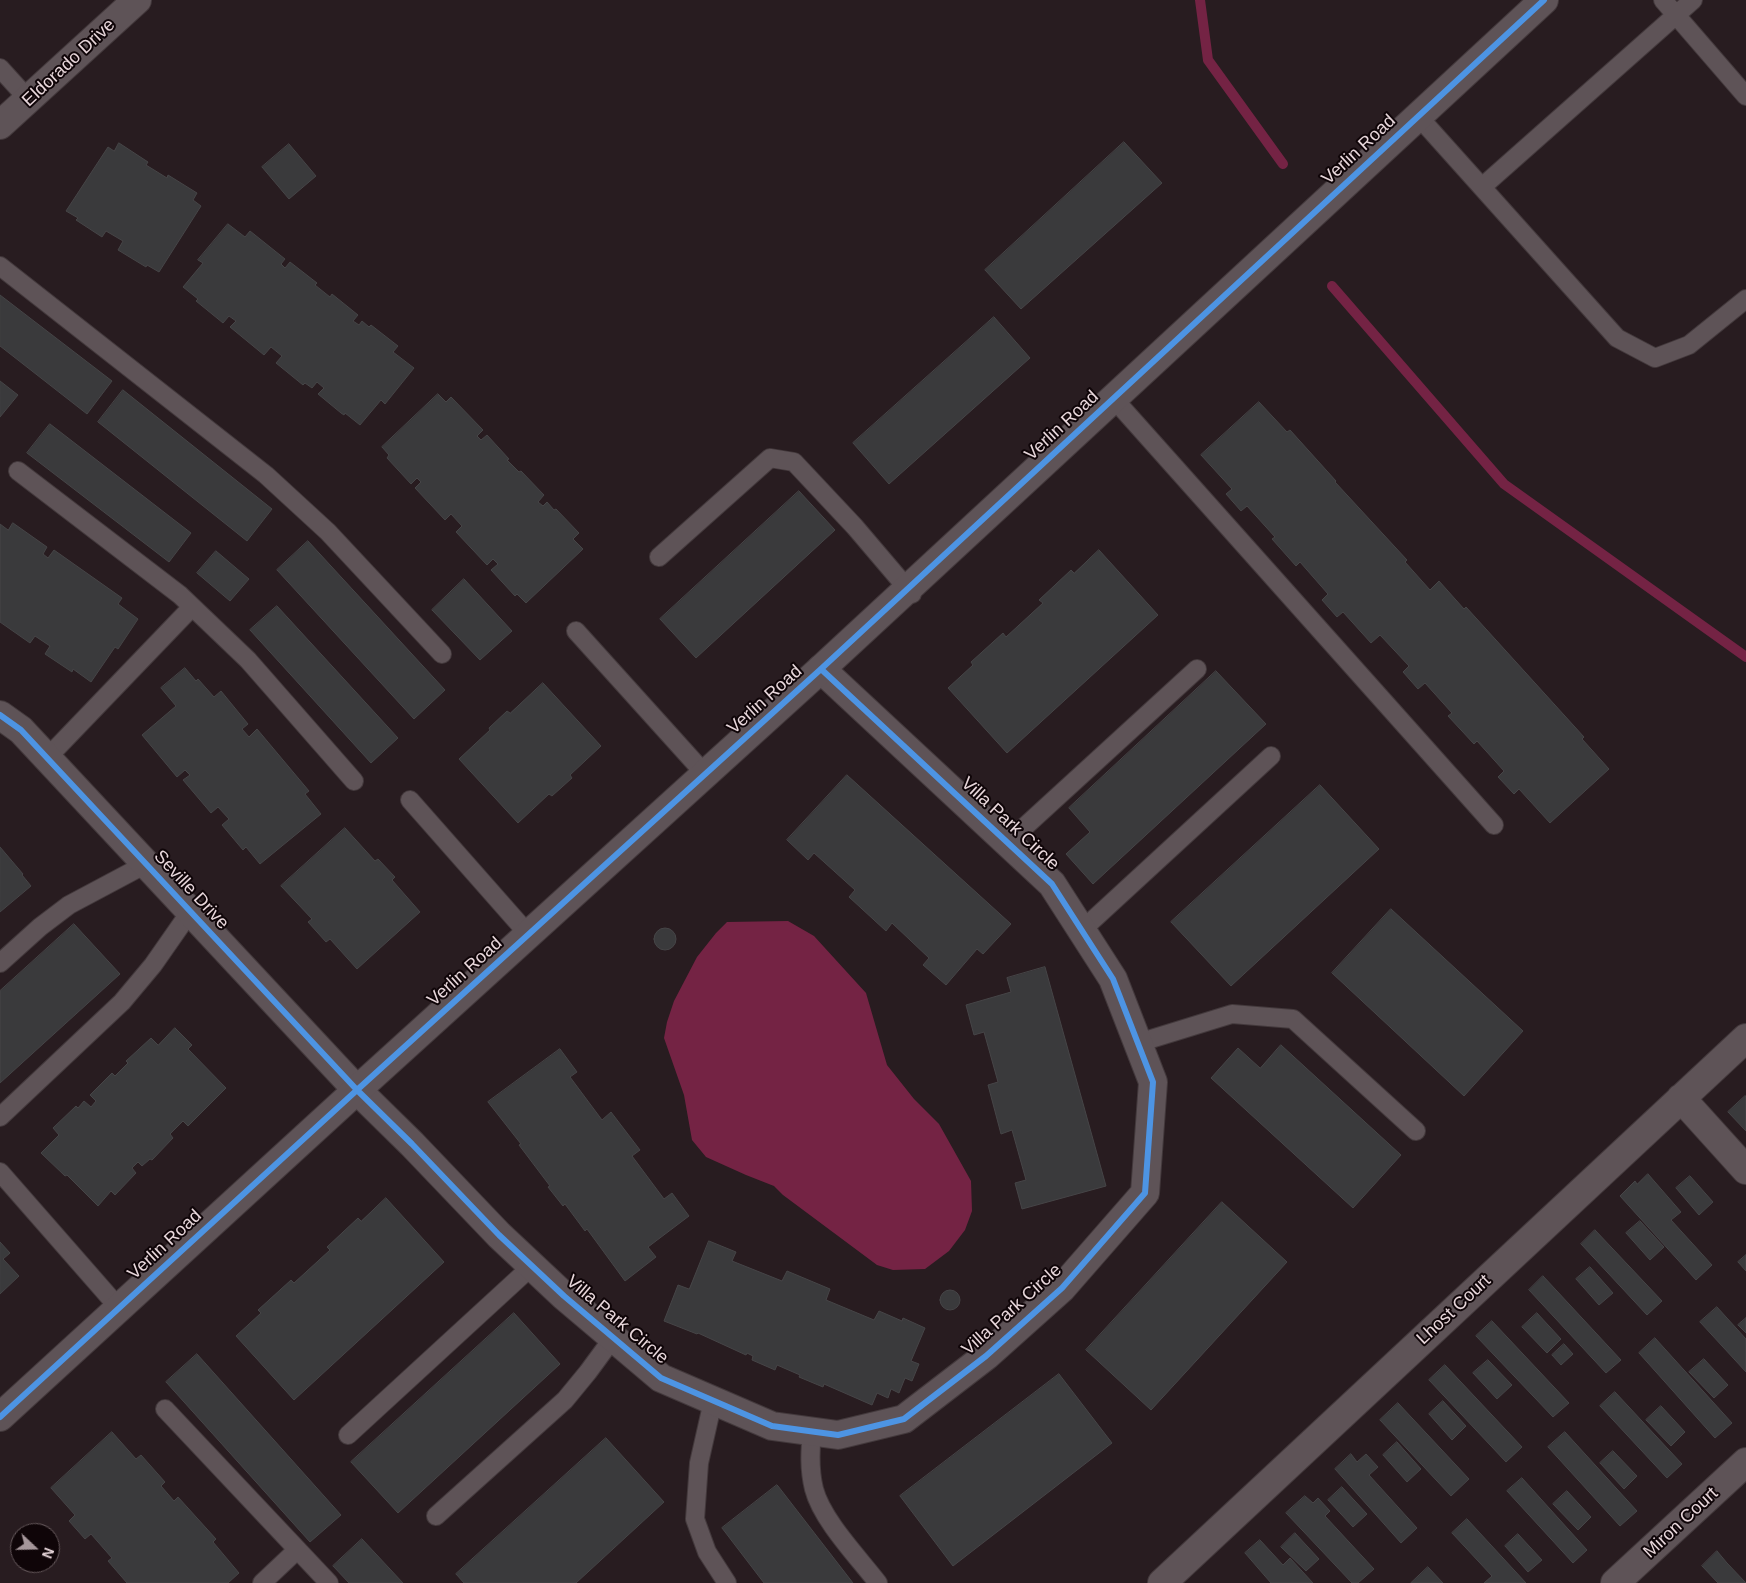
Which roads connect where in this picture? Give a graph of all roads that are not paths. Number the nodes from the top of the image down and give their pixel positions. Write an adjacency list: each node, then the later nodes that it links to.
1 (137, 0): 8 (street, Eldorado Drive)
2 (1544, 0): 9 (street, Verlin Road)
3 (1663, 0): 5 (lane)
4 (1692, 0): 5 (lane)
5 (1676, 16): 7 (lane); 11 (lane)
6 (0, 68): 8 (lane)
7 (1746, 96)
8 (28, 100): 10 (street, Eldorado Drive)
9 (1418, 116): 11 (lane); 14 (street, Verlin Road)
10 (0, 125)
11 (1482, 187): 13 (lane)
12 (0, 266): 20 (lane)
13 (1746, 299)
14 (1114, 398): 17 (street, Verlin Road); 29 (lane)
15 (18, 471): 18 (lane)
16 (658, 557): 17 (lane)
17 (909, 592): 21 (street, Verlin Road)
18 (192, 607): 25 (lane); 27 (lane)
19 (576, 631): 26 (lane)
20 (442, 654)
21 (821, 669): 26 (street, Verlin Road); 30 (street, Villa Park Circle)
22 (1196, 669): 30 (lane)
23 (0, 715): 25 (street, Seville Drive)
24 (1271, 756): 33 (lane)
25 (47, 758): 31 (street, Seville Drive)
26 (705, 774): 34 (street, Verlin Road)
27 (354, 781)
28 (410, 800): 34 (lane)
29 (1494, 825)
30 (1008, 842): 33 (street, Villa Park Circle)
31 (146, 864): 32 (street, Seville Drive); 35 (lane)
32 (190, 912): 38 (street, Seville Drive); 40 (lane)
33 (1082, 930): 37 (street, Villa Park Circle)
34 (529, 935): 38 (street, Verlin Road)
35 (0, 963)
36 (1746, 1038): 39 (street, Lhost Court)
37 (1138, 1043): 41 (lane); 50 (street, Villa Park Circle)
38 (356, 1090): 44 (street, Villa Park Circle); 45 (street, Verlin Road)
39 (1681, 1098): 42 (street); 59 (street, Lhost Court)
40 (0, 1117)
41 (1416, 1131)
42 (1746, 1170)
43 (0, 1172): 45 (lane)
44 (532, 1266): 46 (street, Villa Park Circle); 51 (lane)
45 (119, 1308): 49 (street, Verlin Road)
46 (613, 1338): 47 (street, Villa Park Circle); 53 (lane)
47 (713, 1401): 50 (street, Villa Park Circle); 57 (lane)
48 (165, 1409): 54 (lane)
49 (0, 1416)
50 (812, 1432): 58 (lane)
51 (348, 1435)
52 (1746, 1462): 60 (street, Miron Court)
53 (436, 1516)
54 (297, 1550): 55 (lane); 56 (lane)
55 (262, 1583)
56 (329, 1583)
57 (727, 1583)
58 (878, 1583)
59 (1162, 1583)
60 (1615, 1583)

